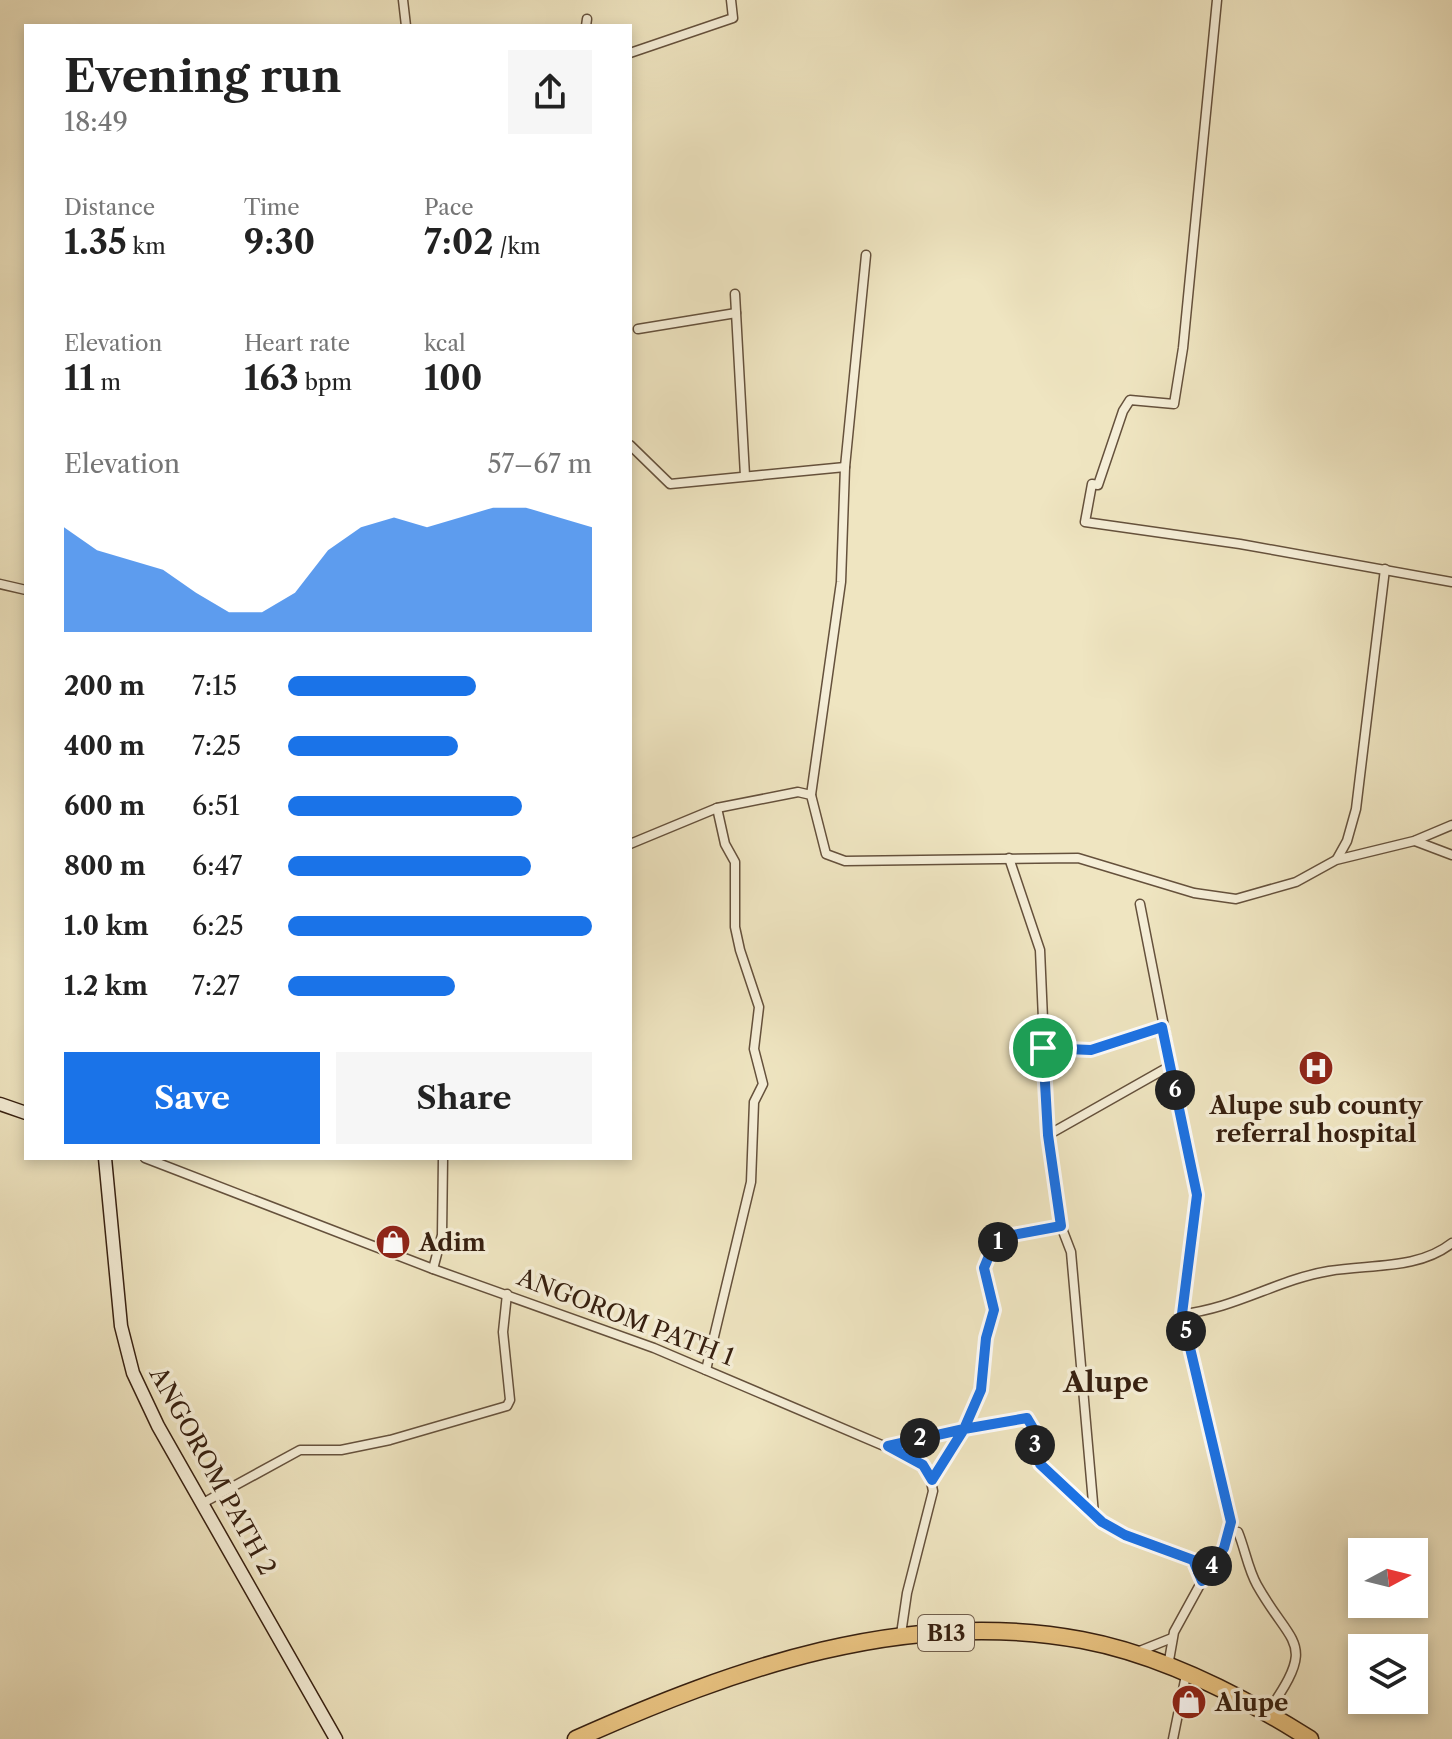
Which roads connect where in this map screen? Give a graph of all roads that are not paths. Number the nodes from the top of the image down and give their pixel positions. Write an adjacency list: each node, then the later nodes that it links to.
1 (403, 0): 4 (street)
2 (731, 0): 5 (street)
3 (1217, 0): 13 (street)
4 (406, 24)
5 (632, 52)
6 (866, 255): 11 (street)
7 (735, 294): 8 (street)
8 (736, 313): 9 (street); 12 (street)
9 (638, 329)
10 (632, 447): 12 (street)
11 (845, 467): 12 (street); 17 (street)
12 (745, 476)
13 (1385, 569): 14 (street); 24 (street)
14 (1452, 582)
15 (0, 584): 16 (street)
16 (24, 589)
17 (811, 795): 18 (street); 23 (street)
18 (717, 808): 21 (street); 40 (street)
19 (1452, 825): 20 (street)
20 (1414, 841): 22 (street); 24 (street)
21 (632, 843)
22 (1452, 855)
23 (1009, 858): 24 (street); 27 (street)
24 (1336, 860)
25 (1140, 904): 26 (street)
26 (1162, 1027): 27 (street); 28 (street)
27 (1043, 1048): 31 (street)
28 (1170, 1066): 31 (street); 39 (street)
29 (0, 1104): 30 (street)
30 (24, 1112)
31 (1048, 1135): 35 (street)
32 (105, 1160): 44 (street, ANGOROM PATH 2)
33 (150, 1160): 37 (street, ANGOROM PATH 1)
34 (443, 1160): 37 (street)
35 (1061, 1226): 41 (street); 45 (street)
36 (1452, 1243): 39 (street)
37 (433, 1269): 38 (street, ANGOROM PATH 1)
38 (507, 1294): 40 (street, ANGOROM PATH 1); 44 (street)
39 (1182, 1314): 47 (street)
40 (706, 1370): 42 (street, ANGOROM PATH 1)
41 (964, 1429): 42 (street); 43 (street); 45 (street)
42 (888, 1446): 43 (street, ANGOROM PATH 1)
43 (932, 1480): 48 (street)
44 (203, 1503): 54 (street, ANGOROM PATH 2)
45 (1094, 1514): 47 (street)
46 (1238, 1532): 53 (street)
47 (1202, 1581): 49 (street)
48 (901, 1634): 50 (highway, B13); 55 (highway, B13)
49 (1172, 1638): 50 (street); 51 (street)
50 (1132, 1654): 51 (highway, B13)
51 (1168, 1667): 52 (highway, B13)
52 (1186, 1675): 53 (highway, B13); 56 (street)
53 (1267, 1713): 57 (highway, B13)
54 (336, 1739)
55 (576, 1739)
56 (1173, 1739)
57 (1310, 1739)

